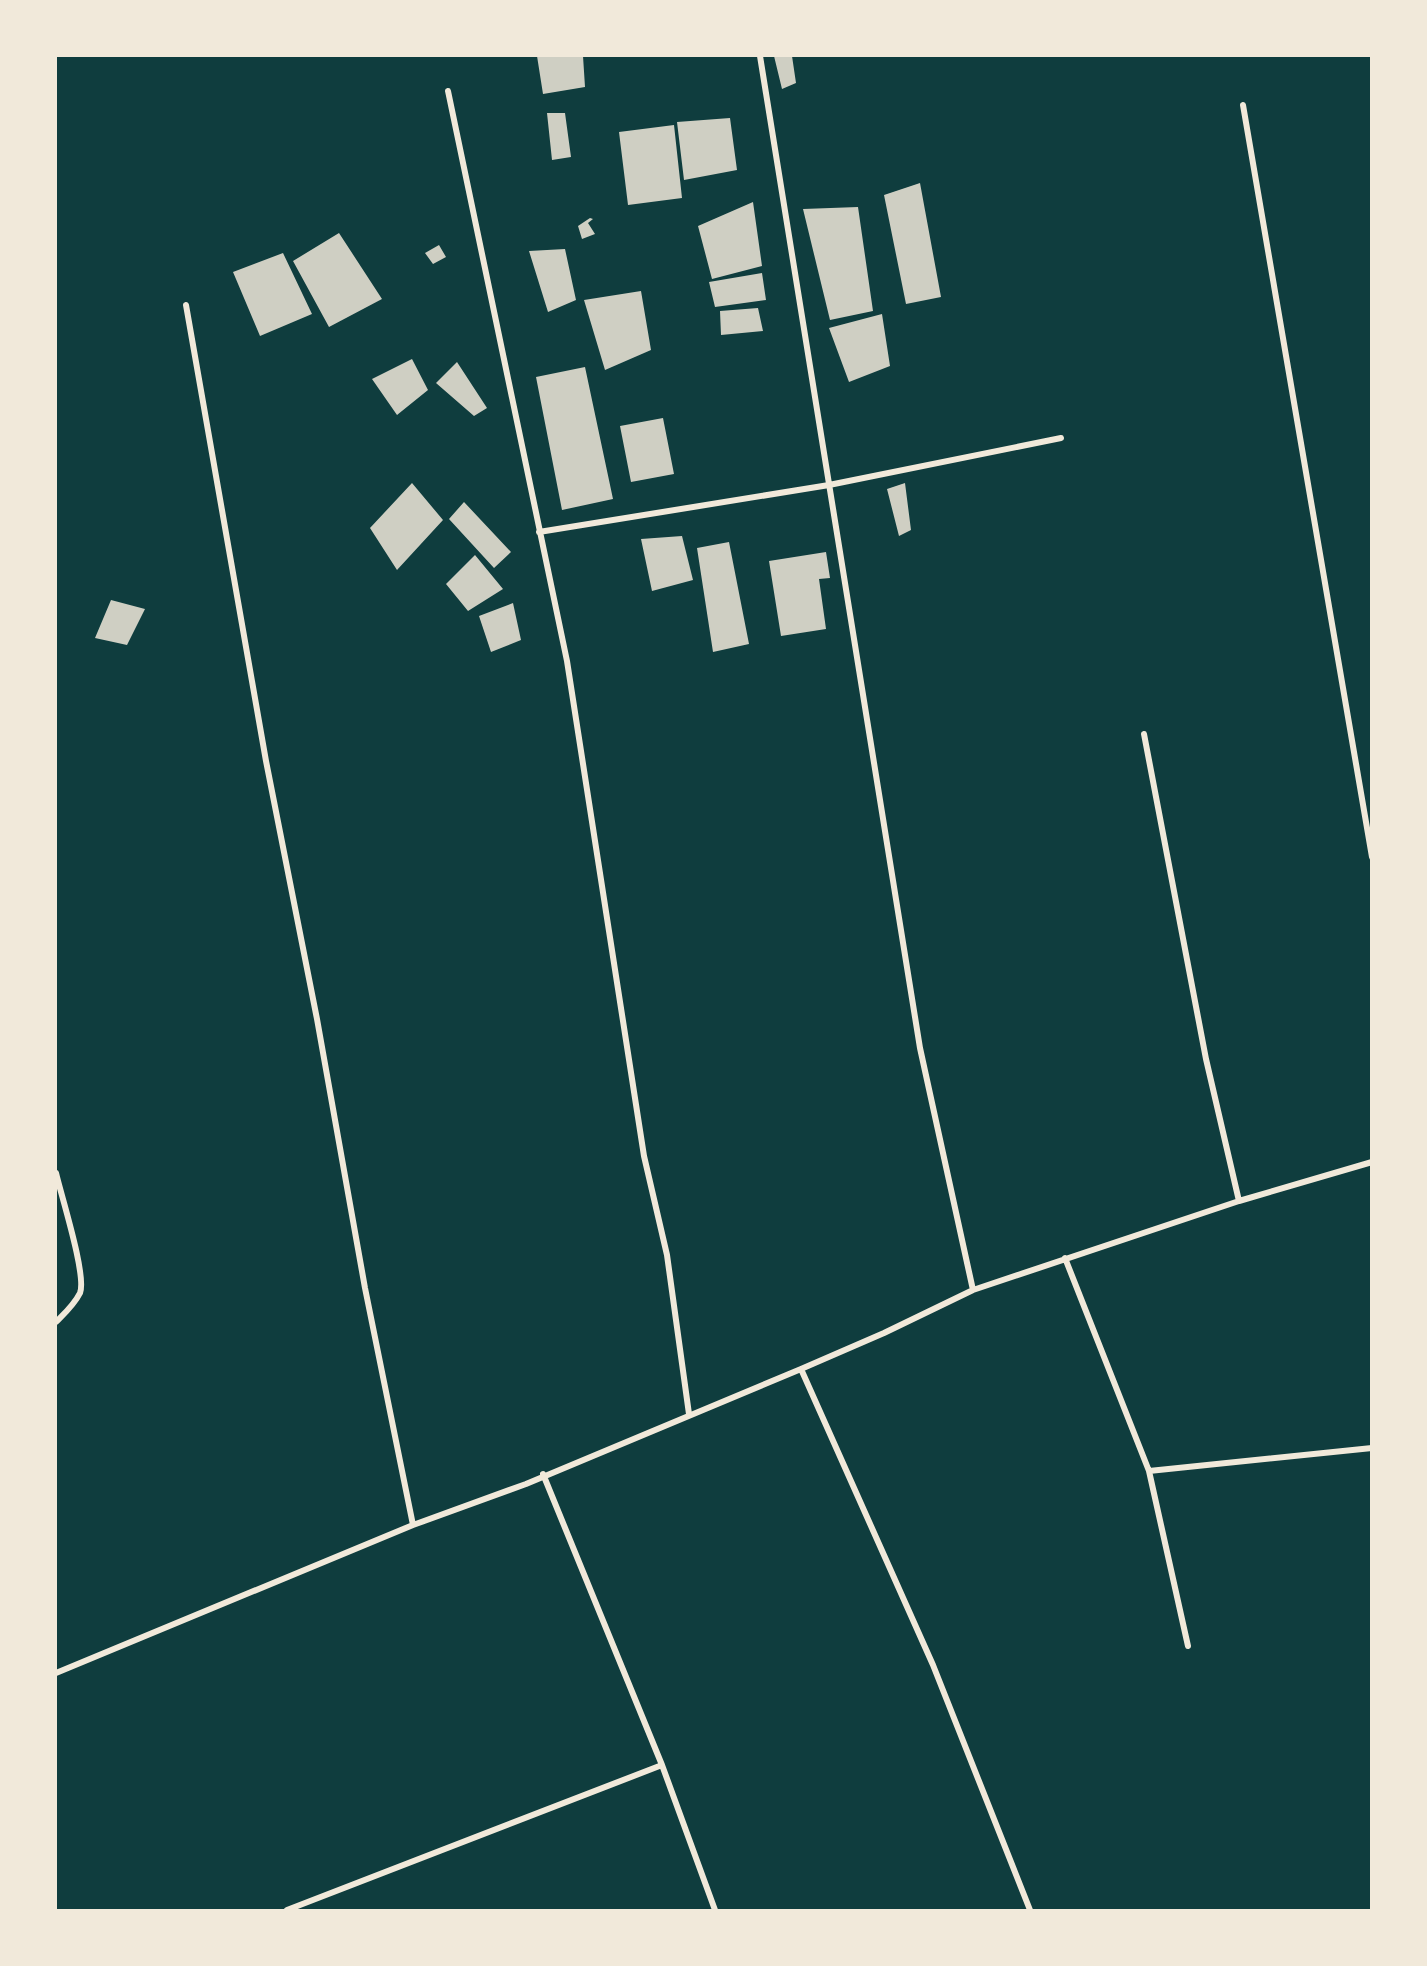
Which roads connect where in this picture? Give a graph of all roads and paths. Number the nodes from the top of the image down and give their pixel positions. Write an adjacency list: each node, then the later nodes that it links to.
1 (760, 56): 6 (street)
2 (448, 91): 7 (street)
3 (1243, 105): 9 (street)
4 (186, 304): 21 (street)
5 (1061, 438): 6 (street)
6 (829, 485): 7 (street); 14 (street)
7 (539, 532): 17 (street)
8 (1144, 734): 12 (street)
9 (1371, 857)
10 (1371, 1162): 12 (street)
11 (56, 1173): 15 (street)
12 (1239, 1202): 13 (street)
13 (1065, 1258): 14 (street); 19 (street)
14 (973, 1290): 16 (street)
15 (56, 1322)
16 (801, 1369): 17 (street); 27 (street)
17 (689, 1414): 20 (street)
18 (1371, 1448): 19 (street)
19 (1149, 1471): 22 (street)
20 (543, 1474): 21 (street); 24 (street)
21 (413, 1524): 23 (street)
22 (1188, 1646)
23 (56, 1673)
24 (662, 1765): 25 (street); 26 (street)
25 (714, 1910)
26 (286, 1911)
27 (1030, 1911)

